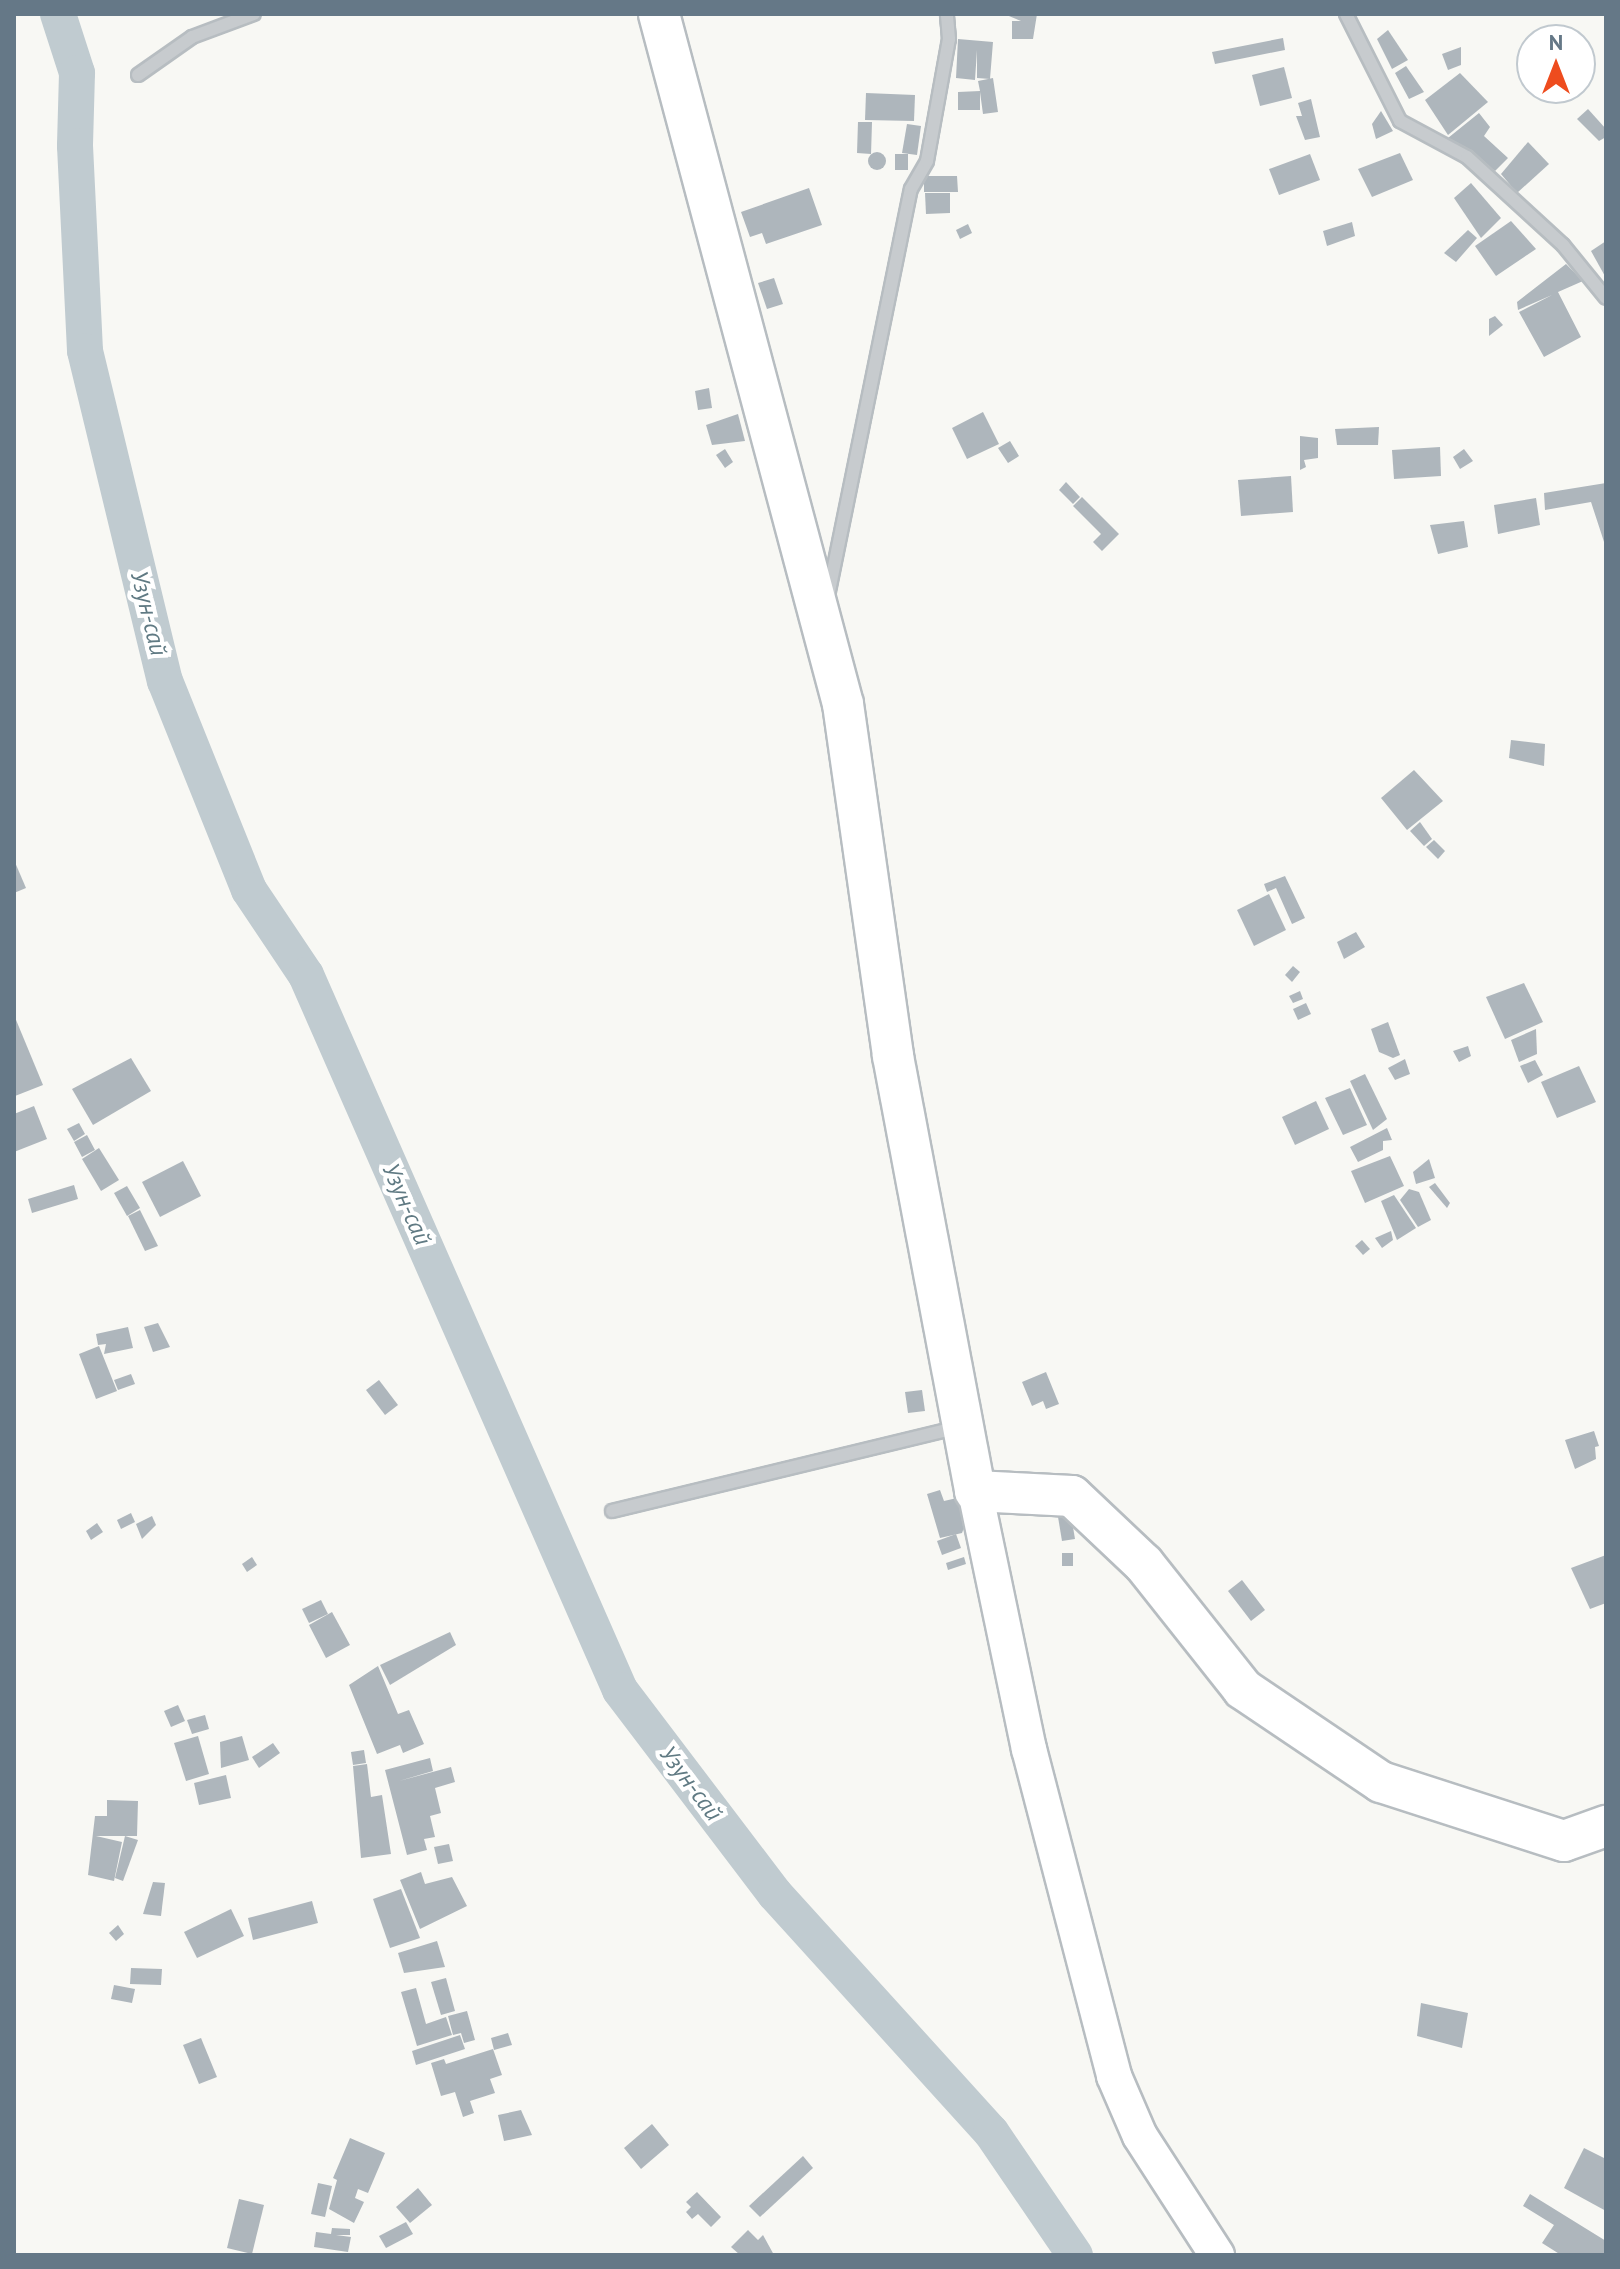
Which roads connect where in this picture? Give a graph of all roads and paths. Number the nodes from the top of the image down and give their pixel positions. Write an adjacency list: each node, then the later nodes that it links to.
1 (254, 14): 5 (lane)
2 (659, 14): 7 (highway)
3 (947, 14): 7 (lane)
4 (1346, 14): 6 (lane)
5 (138, 75)
6 (1606, 298)
7 (822, 624): 8 (highway)
8 (961, 1426): 9 (highway); 10 (lane)
9 (975, 1491): 11 (highway); 12 (main road)
10 (612, 1511)
11 (1606, 1826)
12 (1217, 2255)

